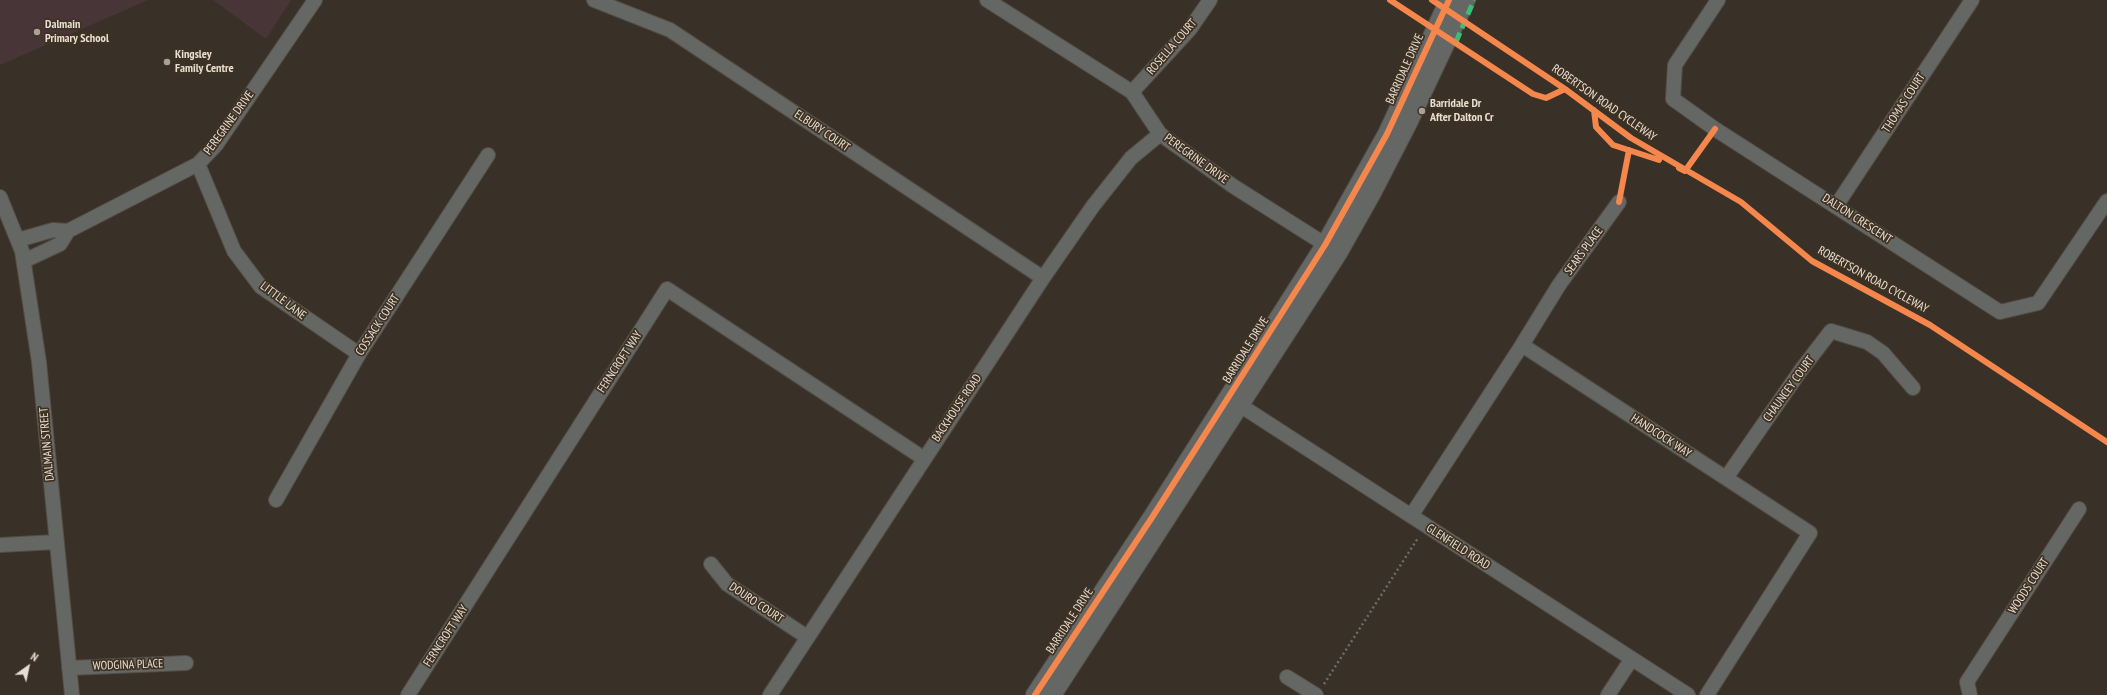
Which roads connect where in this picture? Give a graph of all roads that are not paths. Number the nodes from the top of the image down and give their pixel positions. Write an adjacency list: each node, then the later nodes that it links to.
1 (315, 0): 12 (street, PEREGRINE DRIVE)
2 (594, 0): 21 (street, ELBURY COURT)
3 (987, 0): 9 (street, PEREGRINE DRIVE)
4 (1210, 0): 9 (street, ROSELLA COURT)
5 (1449, 0): 19 (street, BARRIDALE DRIVE)
6 (1466, 0): 19 (street, BARRIDALE DRIVE)
7 (1718, 0): 16 (street, DALTON CRESCENT)
8 (1972, 0): 16 (street, THOMAS COURT)
9 (1132, 92): 10 (street, PEREGRINE DRIVE)
10 (1160, 134): 19 (street, PEREGRINE DRIVE); 21 (street, BACKHOUSE ROAD)
11 (488, 155): 23 (street, COSSACK COURT)
12 (198, 164): 17 (street, PEREGRINE DRIVE); 23 (street, LITTLE LANE)
13 (0, 197): 18 (street, DALMAIN STREET)
14 (2107, 201): 16 (street, DALTON CRESCENT)
15 (1619, 202): 22 (street, SEARS PLACE)
16 (1836, 206)
17 (68, 231): 18 (street, PEREGRINE DRIVE); 20 (street, PEREGRINE DRIVE)
18 (18, 240): 20 (street, DALMAIN STREET)
19 (1331, 249): 25 (street, BARRIDALE DRIVE)
20 (24, 261): 31 (street, DALMAIN STREET)
21 (1043, 278): 26 (street, BACKHOUSE ROAD)
22 (1522, 345): 27 (street, HANDCOCK WAY); 30 (street)
23 (358, 354): 28 (street, COSSACK COURT)
24 (1913, 388): 27 (street, CHAUNCEY COURT)
25 (1235, 402): 30 (street, GLENFIELD ROAD); 43 (street, BARRIDALE DRIVE); 44 (street, BARRIDALE DRIVE)
26 (923, 458): 34 (street, BACKHOUSE ROAD); 41 (street, FERNCROFT WAY)
27 (1726, 478): 47 (street, HANDCOCK WAY)
28 (276, 500)
29 (2079, 509): 48 (street, WOODS COURT)
30 (1411, 516): 35 (street, GLENFIELD ROAD)
31 (56, 542): 32 (street); 37 (street, DALMAIN STREET)
32 (0, 545)
33 (711, 564): 34 (street, DOURO COURT)
34 (807, 637): 42 (street, BACKHOUSE ROAD)
35 (1631, 660): 45 (street); 46 (street, GLENFIELD ROAD)
36 (186, 663): 37 (street, WODGINA PLACE)
37 (68, 668): 40 (street, DALMAIN STREET)
38 (1287, 677): 39 (street)
39 (1318, 692)
40 (72, 695)
41 (408, 695)
42 (770, 695)
43 (1035, 695)
44 (1052, 695)
45 (1608, 695)
46 (1688, 695)
47 (1707, 695)
48 (1970, 695)

